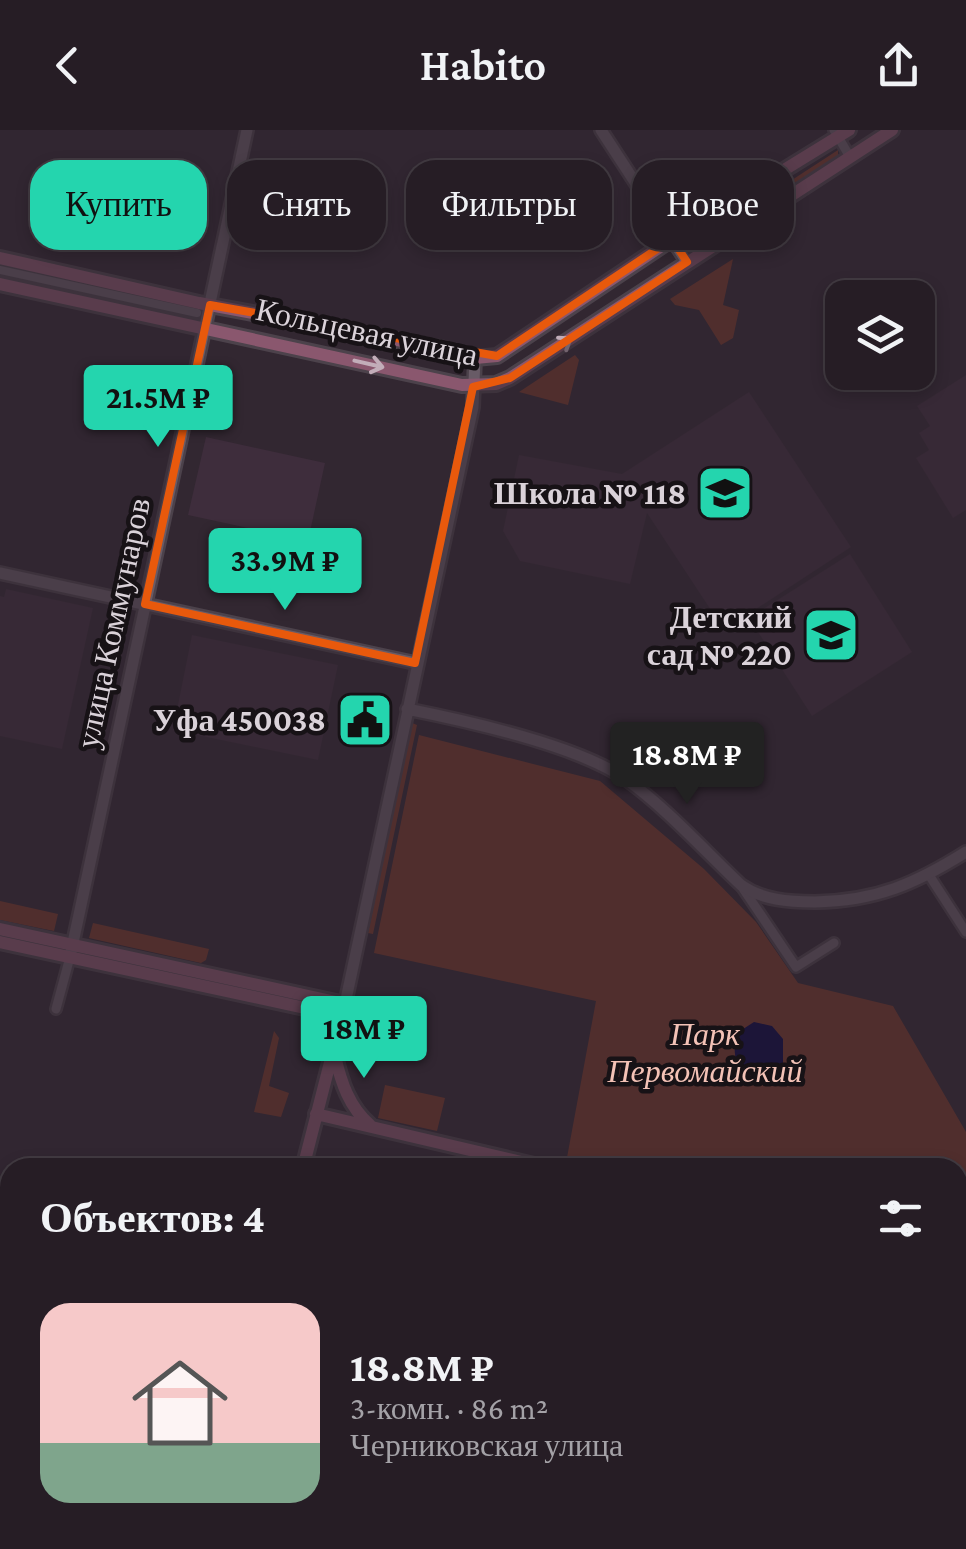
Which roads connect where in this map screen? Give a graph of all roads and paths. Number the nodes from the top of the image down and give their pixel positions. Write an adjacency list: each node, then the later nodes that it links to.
1 (247, 130): 14 (street, улица Коммунаров)
2 (601, 130): 7 (street)
3 (892, 130): 5 (main road, Кольцевая улица)
4 (840, 132): 5 (street); 6 (main road, Кольцевая улица)
5 (850, 157): 11 (main road, Кольцевая улица)
6 (794, 162)
7 (632, 178)
8 (657, 250): 17 (main road, Кольцевая улица)
9 (679, 250): 11 (street)
10 (0, 258): 14 (main road, Кольцевая улица)
11 (687, 262): 18 (main road, Кольцевая улица, one-way to 11)
12 (0, 270): 15 (street)
13 (0, 284): 16 (main road, Кольцевая улица)
14 (210, 304): 16 (street, улица Коммунаров); 17 (main road, Кольцевая улица)
15 (196, 313)
16 (205, 326): 18 (main road, Кольцевая улица, one-way to 18); 20 (street, улица Коммунаров)
17 (475, 358): 18 (street)
18 (473, 387): 21 (street)
19 (0, 574): 20 (street)
20 (145, 604): 21 (street); 30 (street, улица Коммунаров)
21 (415, 663): 22 (street)
22 (407, 709): 25 (street); 32 (street)
23 (966, 852): 24 (street)
24 (930, 874): 25 (street); 27 (street)
25 (741, 885): 29 (street)
26 (0, 929): 30 (main road)
27 (966, 932)
28 (0, 942): 30 (main road)
29 (834, 944)
30 (71, 951): 31 (street, улица Коммунаров); 32 (main road)
31 (56, 1009)
32 (343, 1010): 33 (main road)
33 (334, 1049): 34 (main road); 35 (main road)
34 (316, 1114): 35 (main road); 36 (main road)
35 (372, 1127): 37 (main road)
36 (305, 1158)
37 (504, 1158)

